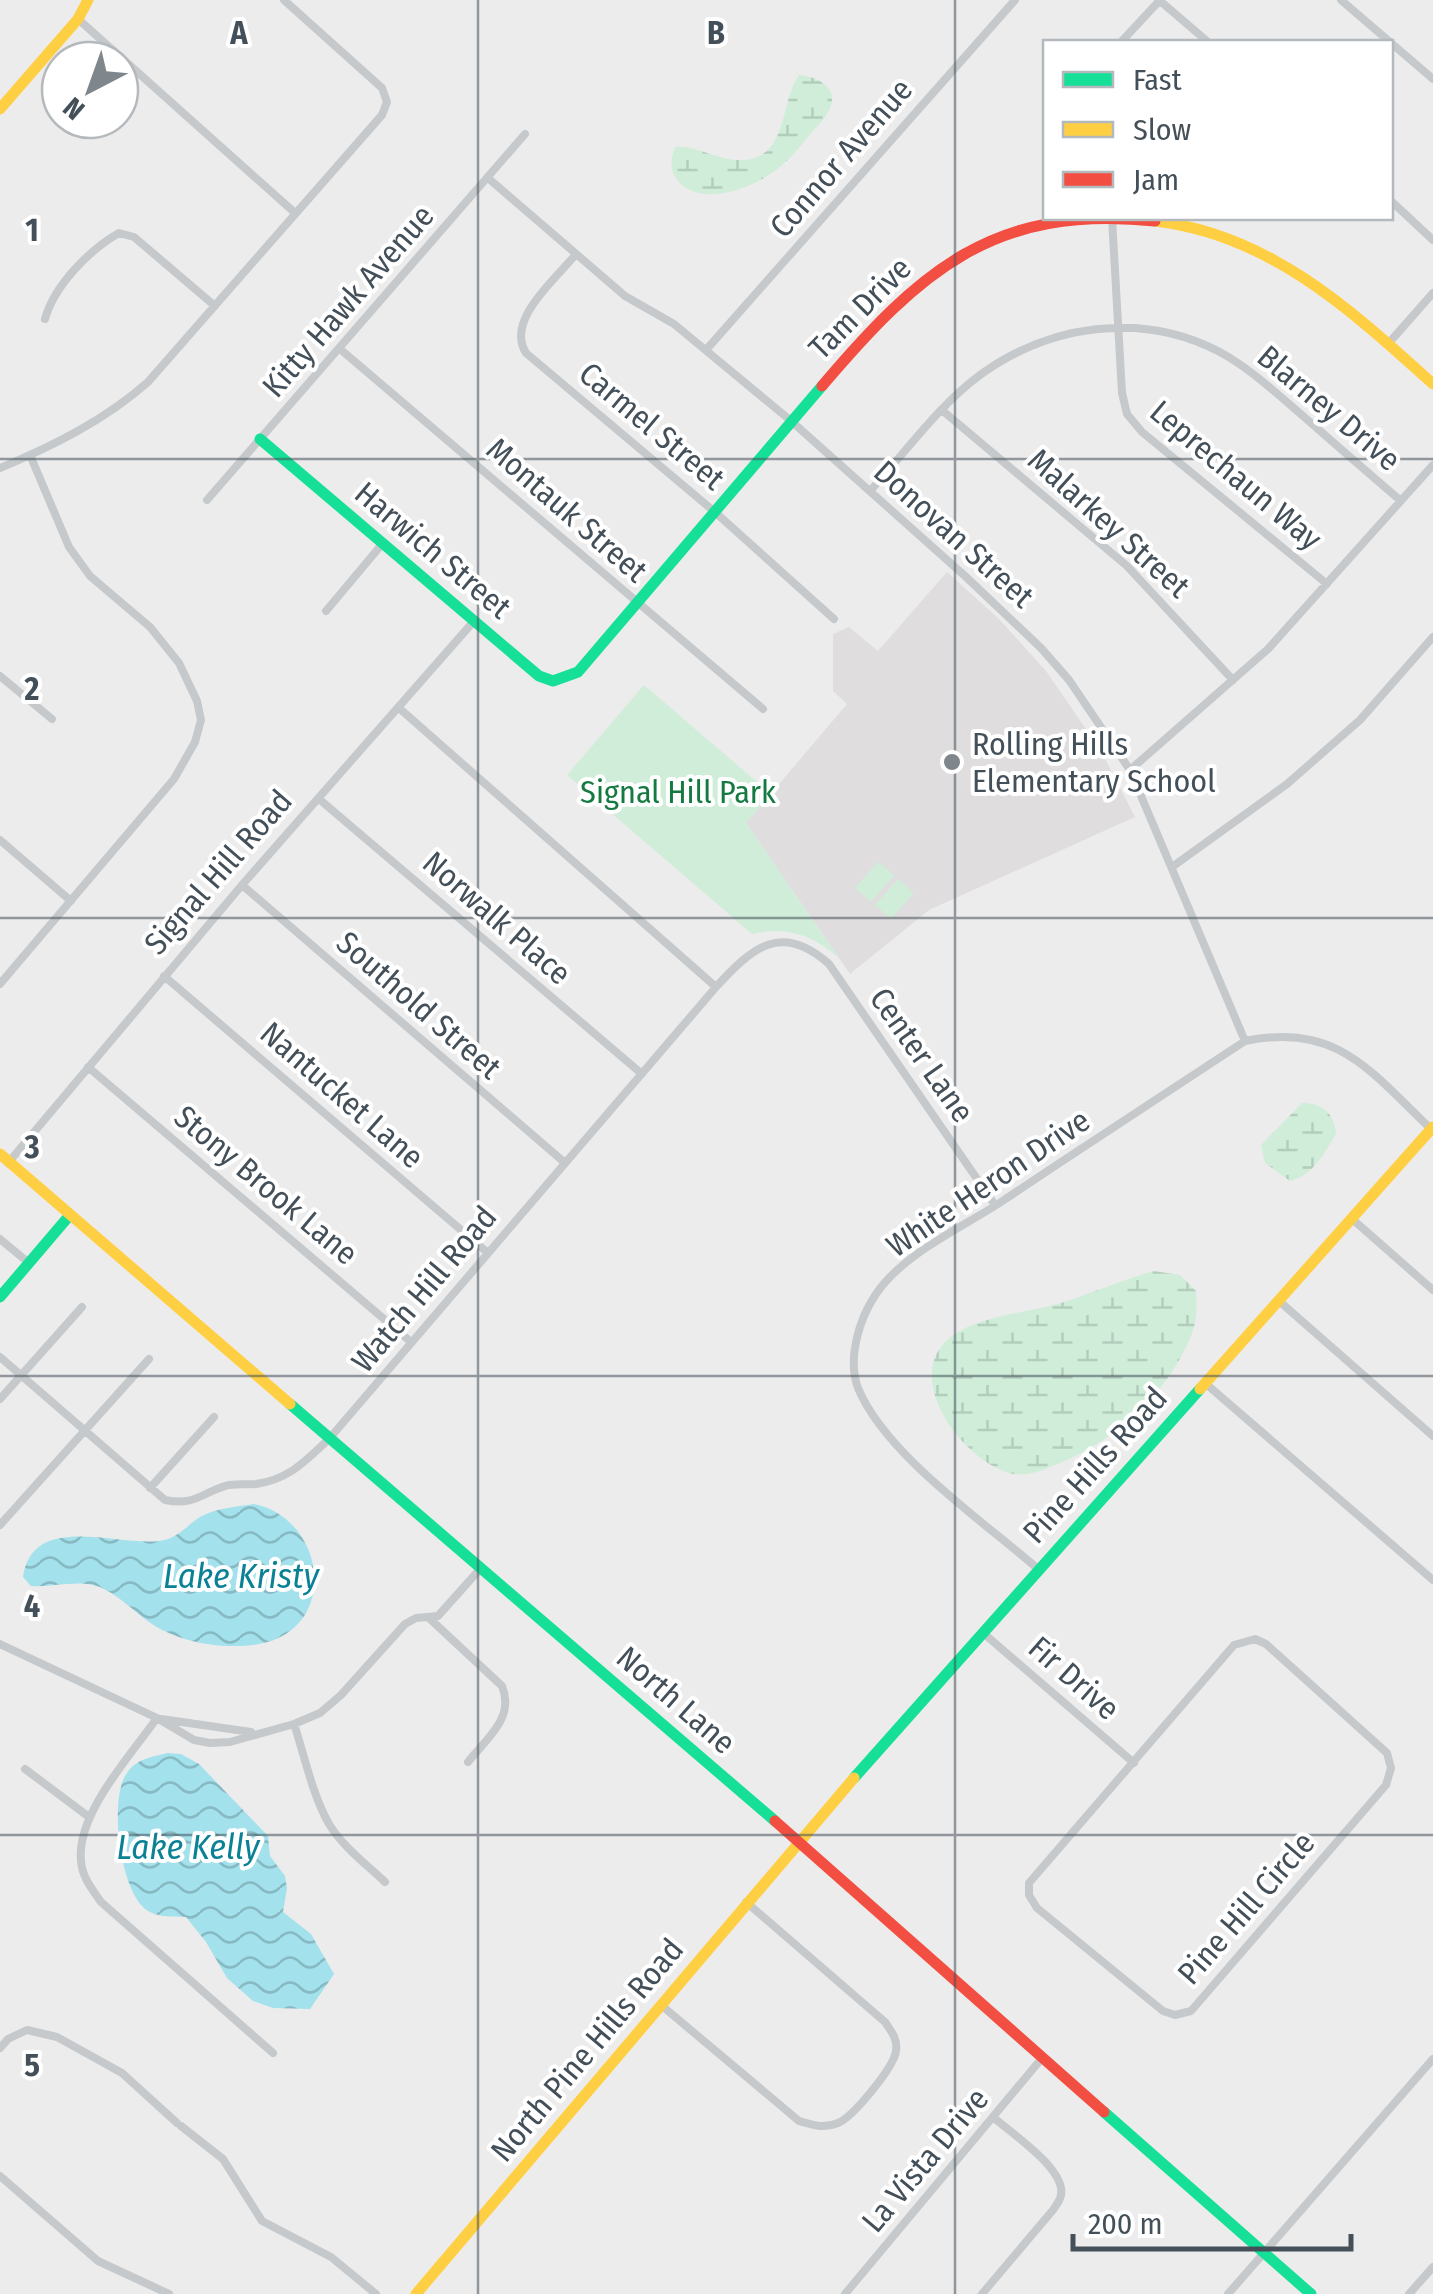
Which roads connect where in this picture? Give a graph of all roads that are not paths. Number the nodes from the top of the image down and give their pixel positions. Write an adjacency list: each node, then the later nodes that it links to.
1 (88, 0): 6 (street)
2 (284, 0): 16 (street)
3 (1015, 0): 28 (street, Connor Avenue)
4 (1160, 0): 7 (street); 8 (street)
5 (1341, 0): 9 (street)
6 (78, 19): 12 (street); 16 (street)
7 (1123, 40)
8 (1206, 40)
9 (1388, 40)
10 (1393, 45): 11 (street)
11 (1433, 79)
12 (0, 110)
13 (526, 134): 14 (street, Kitty Hawk Avenue)
14 (488, 178): 21 (street, Donovan Street); 27 (street, Kitty Hawk Avenue)
15 (1393, 203): 20 (street)
16 (294, 212): 23 (street)
17 (1096, 220): 31 (street, Tam Drive)
18 (1112, 220): 25 (street, Leprechaun Way)
19 (1137, 220): 26 (street, Tam Drive)
20 (1433, 240)
21 (576, 254): 28 (street, Donovan Street); 39 (street, Carmel Street)
22 (1433, 293): 26 (street)
23 (215, 306): 24 (street); 33 (street)
24 (45, 318)
25 (1118, 326): 30 (street, Blarney Drive); 38 (street, Blarney Drive); 41 (street, Leprechaun Way)
26 (1388, 344): 29 (street, Tam Drive)
27 (340, 349): 32 (street, Kitty Hawk Avenue); 42 (street, Montauk Street)
28 (706, 350): 31 (street, Donovan Street)
29 (1433, 384)
30 (943, 411): 36 (street, Blarney Drive); 49 (street, Malarkey Street)
31 (790, 420): 36 (street, Donovan Street); 39 (street, Tam Drive)
32 (260, 439): 37 (street, Kitty Hawk Avenue); 40 (street, Harwich Street)
33 (30, 455): 35 (street); 58 (street)
34 (1433, 464): 38 (street)
35 (0, 468)
36 (870, 491): 53 (street, Donovan Street)
37 (207, 500)
38 (1401, 501): 41 (street)
39 (716, 513): 42 (street, Tam Drive); 44 (street, Carmel Street)
40 (383, 543): 43 (street); 45 (street, Harwich Street)
41 (1327, 584): 49 (street)
42 (638, 604): 47 (street, Tam Drive); 51 (street, Montauk Street)
43 (326, 611)
44 (834, 618)
45 (474, 622): 47 (street, Harwich Street); 50 (street, Signal Hill Road)
46 (1433, 637): 56 (street)
47 (578, 672)
48 (0, 676): 52 (street)
49 (1233, 680): 53 (street)
50 (399, 708): 54 (street, Signal Hill Road); 62 (street)
51 (763, 709)
52 (52, 719)
53 (1130, 770): 56 (street, Donovan Street)
54 (319, 799): 57 (street, Signal Hill Road); 65 (street, Norwalk Place)
55 (0, 840): 58 (street)
56 (1172, 867): 63 (street, Donovan Street)
57 (242, 885): 59 (street, Signal Hill Road); 68 (street, Southold Street)
58 (71, 901): 61 (street)
59 (164, 976): 64 (street, Signal Hill Road); 73 (street, Nantucket Lane)
60 (841, 982): 62 (street, Watch Hill Road); 69 (street, Center Lane)
61 (0, 984)
62 (716, 987): 65 (street, Watch Hill Road)
63 (1245, 1041): 66 (street, White Heron Drive); 69 (street, White Heron Drive)
64 (88, 1067): 67 (street, Signal Hill Road); 79 (street, Stony Brook Lane)
65 (642, 1074): 68 (street, Watch Hill Road)
66 (1432, 1128): 71 (street, Pine Hills Road)
67 (4, 1158): 70 (street, North Lane)
68 (564, 1162): 73 (street, Watch Hill Road)
69 (995, 1205): 92 (street, White Heron Drive)
70 (69, 1216): 74 (street); 88 (street, North Lane)
71 (1351, 1218): 75 (street); 77 (street, Pine Hills Road)
72 (0, 1239): 74 (street)
73 (488, 1253): 79 (street, Watch Hill Road)
74 (29, 1263): 76 (street)
75 (1433, 1290)
76 (0, 1297)
77 (1278, 1300): 83 (street, Pine Hills Road); 87 (street)
78 (82, 1306): 82 (street)
79 (411, 1342): 88 (street, Watch Hill Road)
80 (0, 1357): 82 (street, Watch Hill Road)
81 (148, 1359): 86 (street)
82 (20, 1376): 84 (street); 86 (street, Watch Hill Road)
83 (1205, 1383): 92 (street, Pine Hills Road); 93 (street)
84 (0, 1399)
85 (214, 1417): 89 (street)
86 (82, 1430): 89 (street, Watch Hill Road); 90 (street)
87 (1433, 1436)
88 (329, 1439): 89 (street, Watch Hill Road); 91 (street, North Lane)
89 (150, 1488)
90 (0, 1525)
91 (480, 1569): 94 (street); 104 (street, North Lane)
92 (1038, 1569): 95 (street, Pine Hills Road)
93 (1433, 1580)
94 (429, 1618): 98 (street); 100 (street)
95 (982, 1632): 101 (street, Fir Drive); 104 (street, Pine Hills Road)
96 (0, 1644): 97 (street)
97 (156, 1718): 99 (street); 99 (street); 103 (street)
98 (294, 1724): 99 (street); 105 (street)
99 (258, 1732)
100 (468, 1762)
101 (1134, 1763): 101 (street, Pine Hill Circle)
102 (24, 1769): 103 (street)
103 (89, 1817): 109 (street)
104 (798, 1840): 106 (street, North Pine Hills Road); 110 (street, North Lane)
105 (385, 1882)
106 (746, 1902): 107 (street, North Pine Hills Road); 107 (street)
107 (661, 2005): 118 (street, North Pine Hills Road)
108 (0, 2048): 117 (street)
109 (273, 2053)
110 (1042, 2058): 112 (street, La Vista Drive); 114 (street, North Lane)
111 (1433, 2059): 114 (street)
112 (993, 2118): 119 (street, La Vista Drive); 120 (street)
113 (0, 2176): 116 (street)
114 (1263, 2252): 121 (street); 122 (street, North Lane)
115 (1433, 2267): 123 (street)
116 (169, 2294)
117 (376, 2294)
118 (416, 2294)
119 (845, 2294)
120 (982, 2294)
121 (1228, 2294)
122 (1312, 2294)
123 (1409, 2294)

